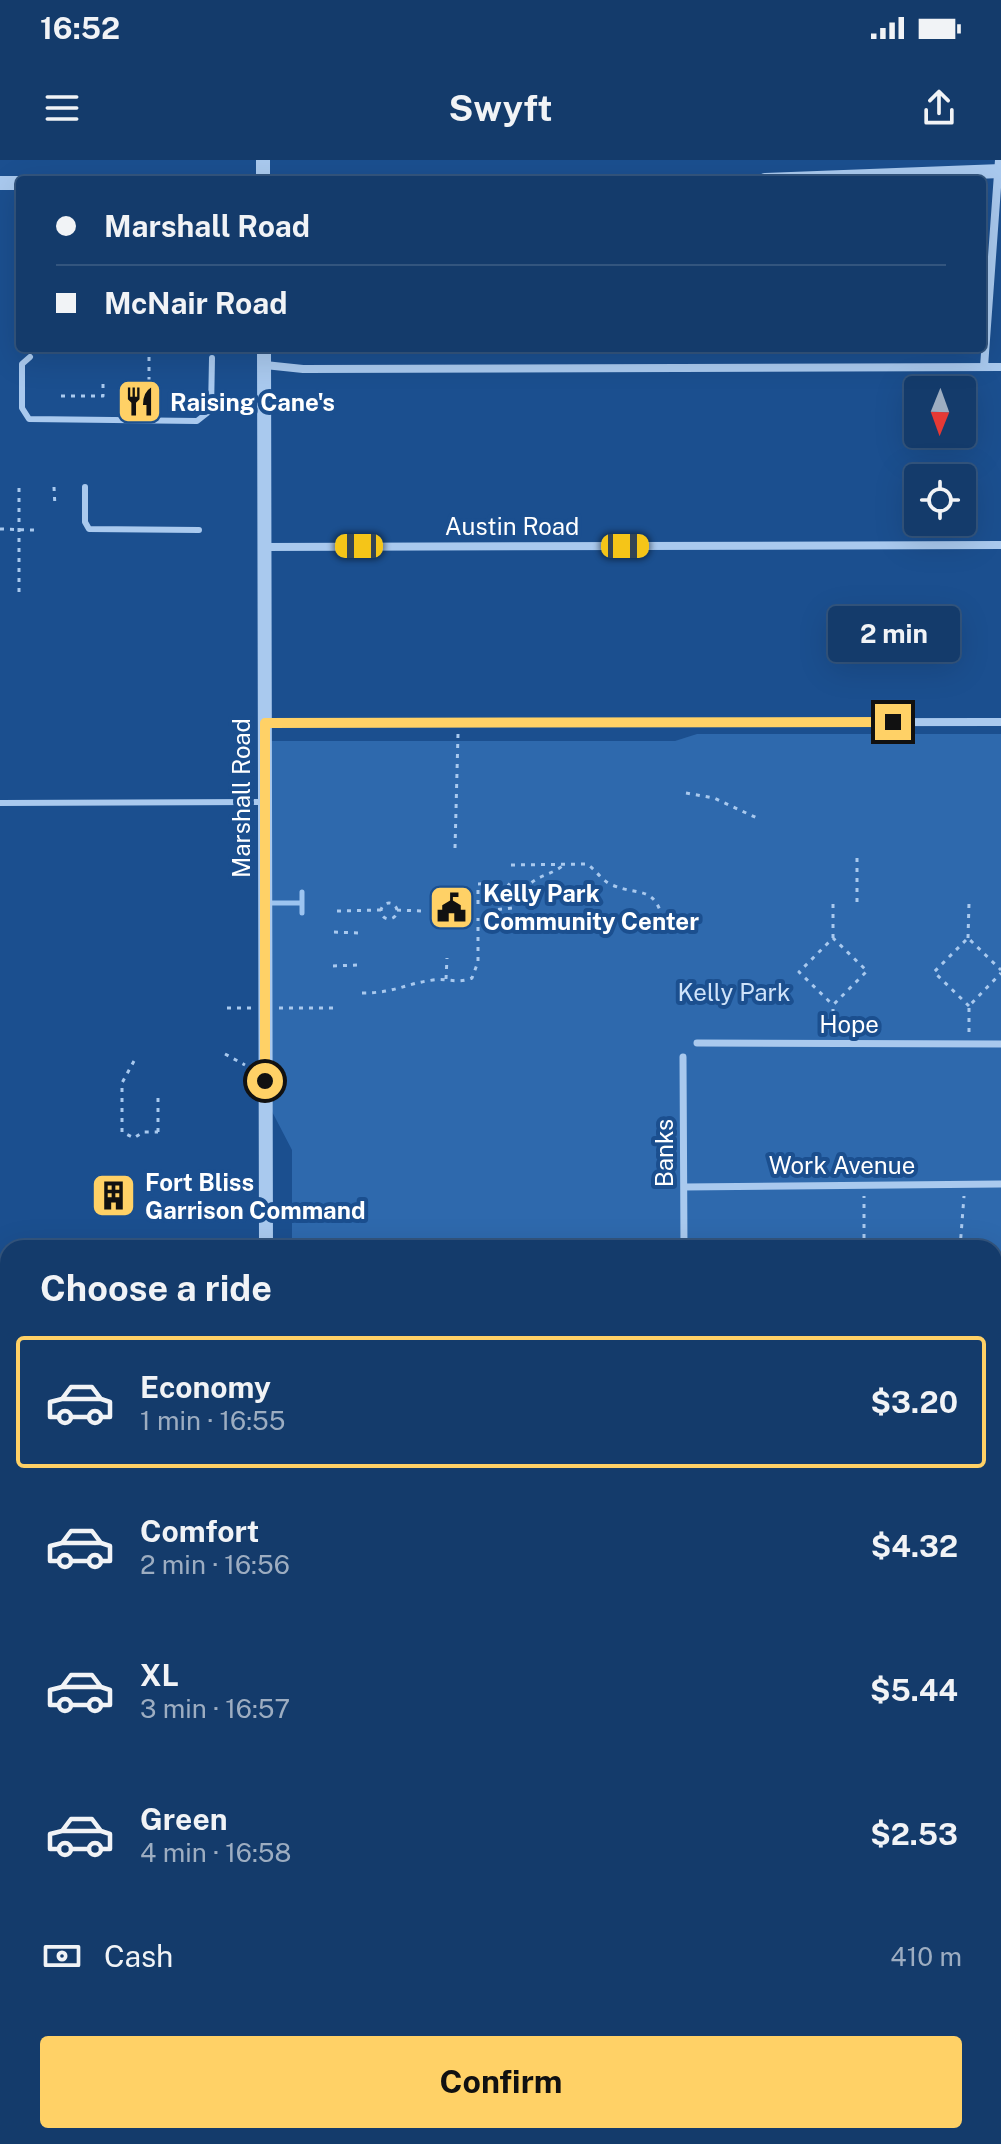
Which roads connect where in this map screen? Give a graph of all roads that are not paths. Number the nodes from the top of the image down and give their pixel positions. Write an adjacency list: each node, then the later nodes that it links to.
1 (999, 167): 2 (street); 3 (street)
2 (837, 176)
3 (986, 340)
4 (264, 352): 8 (street, Marshall Road)
5 (985, 352): 9 (street)
6 (30, 357): 7 (lane)
7 (212, 358)
8 (265, 365): 9 (street); 14 (street, Marshall Road)
9 (984, 367): 10 (street)
10 (1001, 367)
11 (85, 487): 12 (lane)
12 (199, 530)
13 (1001, 545): 14 (street, Austin Road)
14 (263, 547): 16 (street, Marshall Road)
15 (1001, 722): 16 (street)
16 (265, 723): 17 (street, Marshall Road)
17 (266, 802): 18 (lane); 24 (street, Marshall Road)
18 (0, 803)
19 (697, 1043): 20 (street, Hope)
20 (1001, 1044)
21 (683, 1057): 23 (street, Banks)
22 (1001, 1184): 23 (street, Work Avenue)
23 (684, 1187): 25 (street, Banks)
24 (266, 1240)
25 (684, 1240)

